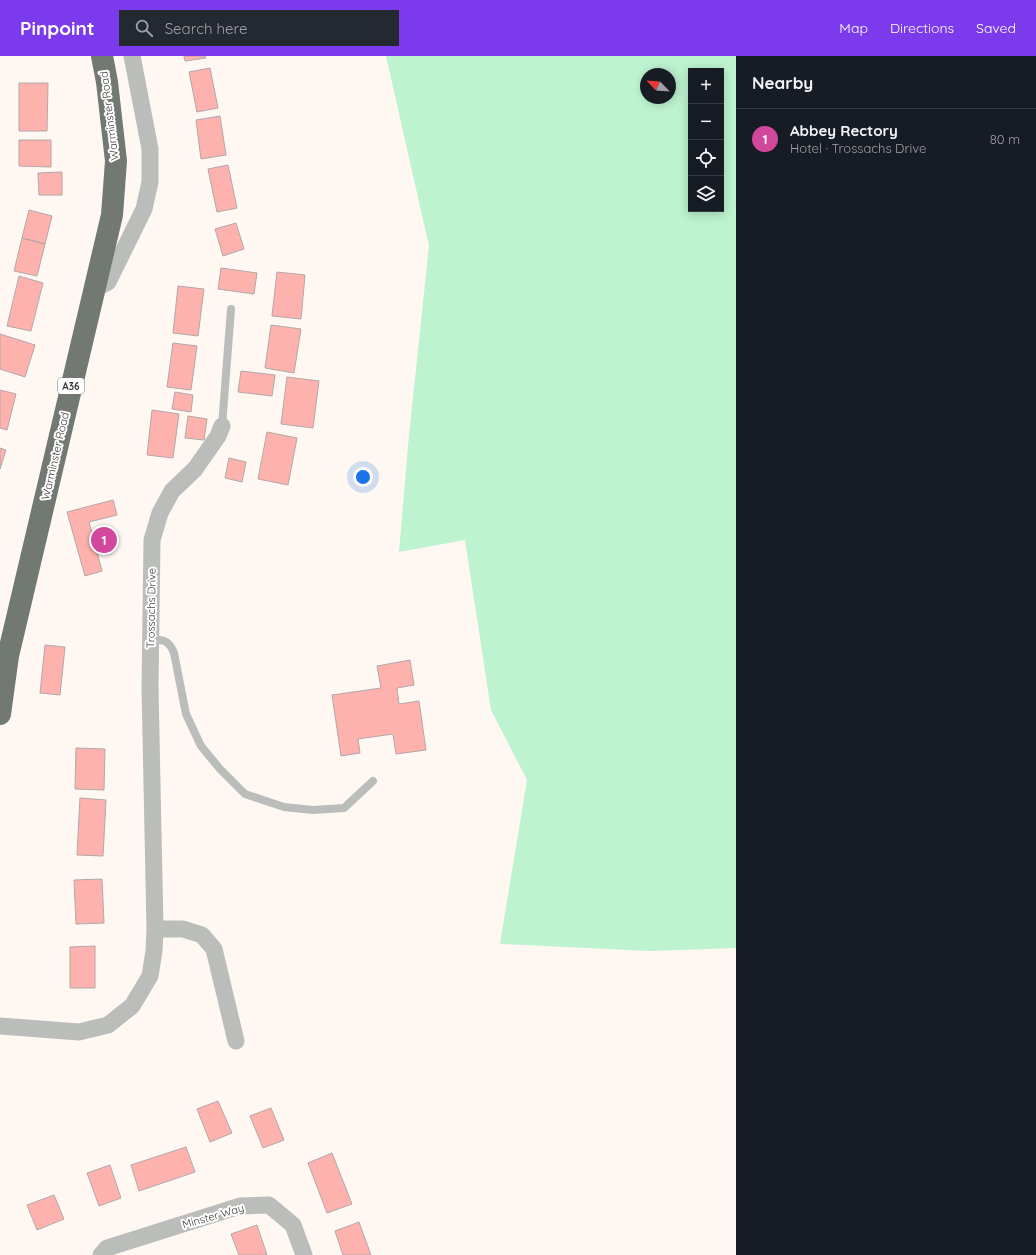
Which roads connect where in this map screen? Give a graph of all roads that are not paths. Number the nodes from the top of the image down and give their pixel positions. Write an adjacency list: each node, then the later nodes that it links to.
1 (102, 56): 3 (highway, Warminster Road / A36)
2 (132, 56): 3 (street)
3 (93, 290): 7 (highway, Warminster Road / A36)
4 (231, 309): 5 (lane, Trossachs Drive)
5 (222, 426): 6 (street, Trossachs Drive)
6 (151, 639): 8 (lane); 9 (street, Trossachs Drive)
7 (0, 714)
8 (373, 781)
9 (155, 929): 10 (street, Trossachs Drive); 11 (street)
10 (0, 1026)
11 (236, 1041)
12 (101, 1255): 13 (street, Minster Way)
13 (304, 1255)

